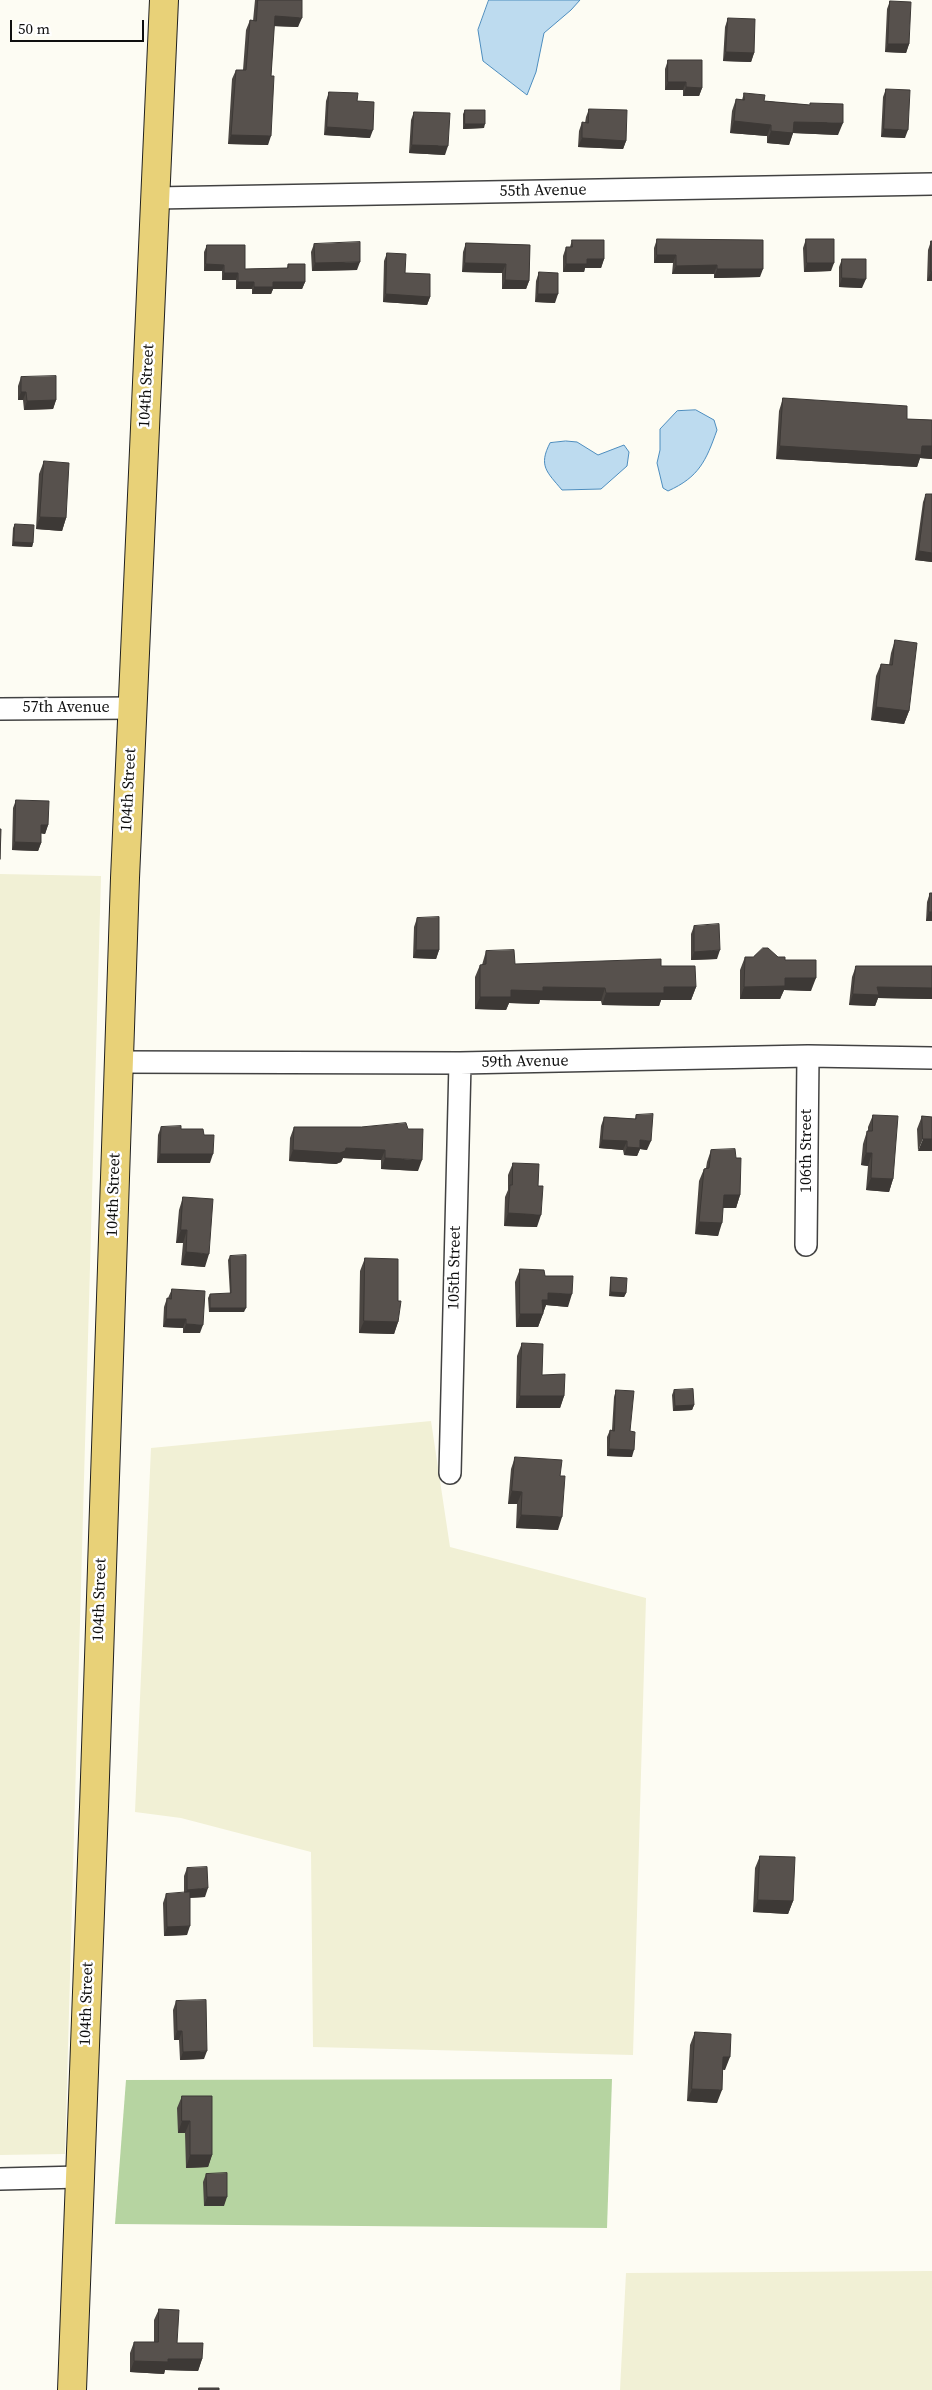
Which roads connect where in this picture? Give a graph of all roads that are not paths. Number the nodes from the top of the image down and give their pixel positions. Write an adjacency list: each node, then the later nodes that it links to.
1 (164, 0): 3 (main road, 104th Street)
2 (932, 184): 3 (street, 55th Avenue)
3 (155, 198): 4 (main road, 104th Street)
4 (133, 708): 5 (street, 57th Avenue); 8 (main road, 104th Street)
5 (0, 709)
6 (808, 1056): 7 (street, 59th Avenue); 9 (street, 59th Avenue); 10 (street, 106th Street)
7 (932, 1058)
8 (118, 1062): 9 (street, 59th Avenue); 12 (main road, 104th Street)
9 (460, 1063): 11 (street, 105th Street)
10 (806, 1246)
11 (450, 1473)
12 (80, 2177): 13 (street); 14 (main road, 104th Street)
13 (0, 2178)
14 (72, 2390)

